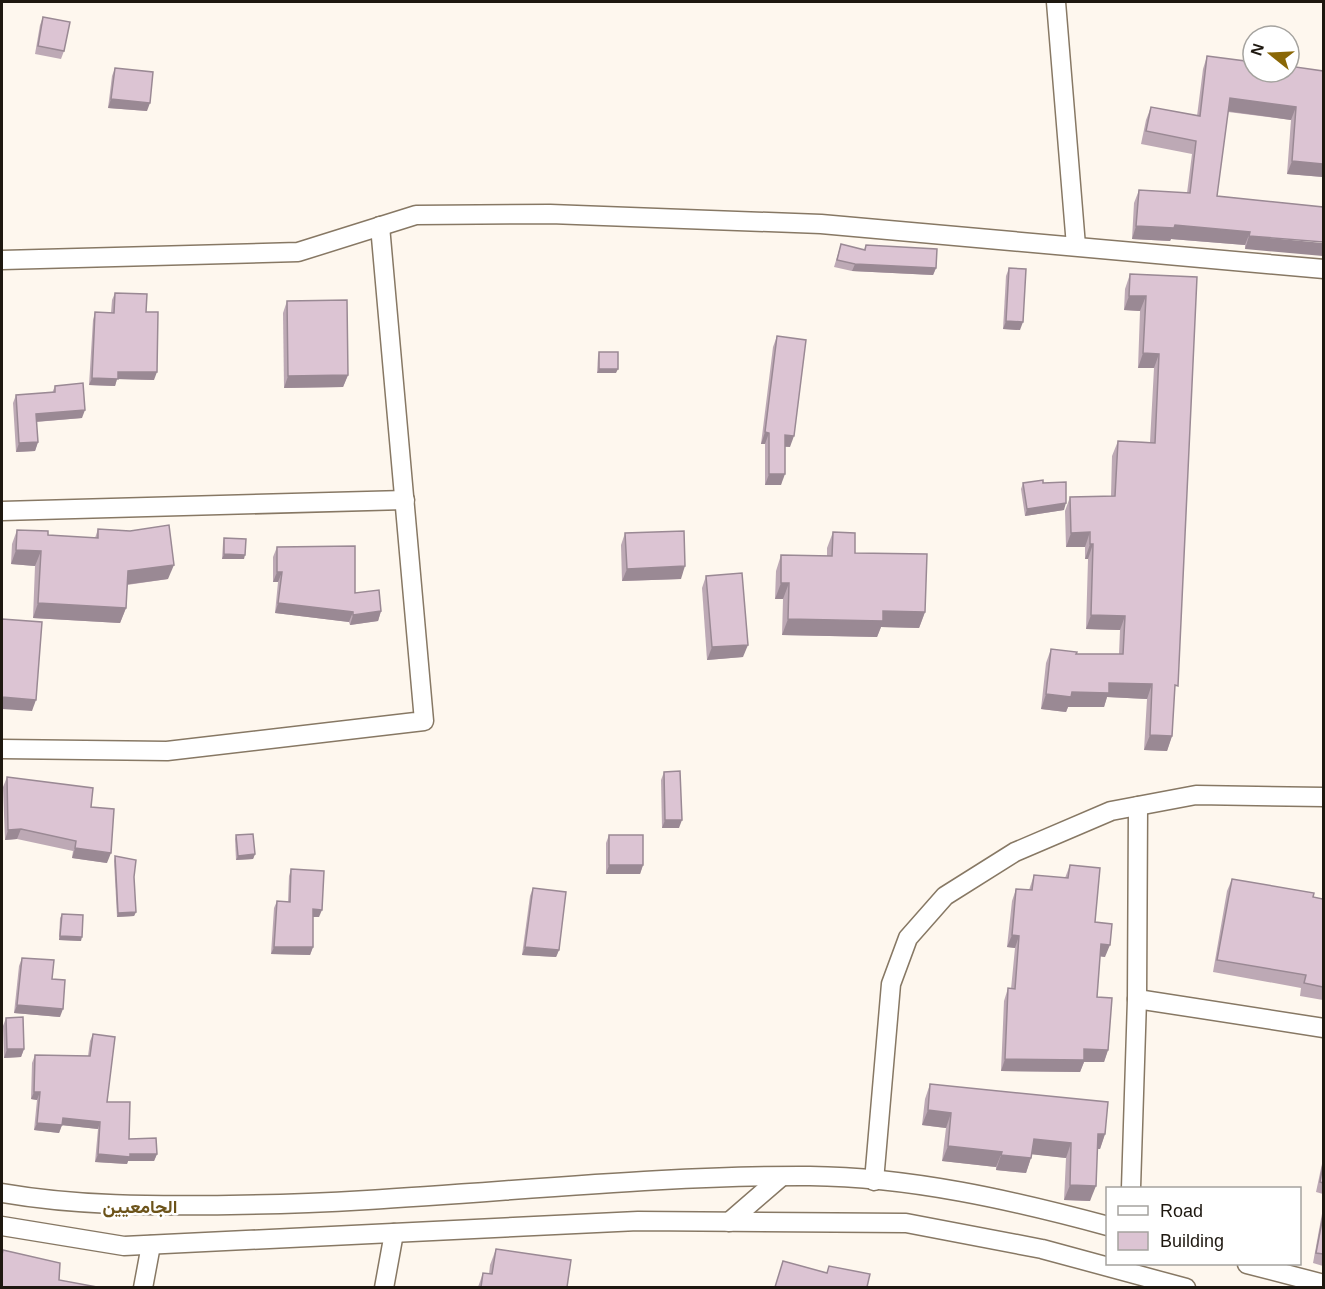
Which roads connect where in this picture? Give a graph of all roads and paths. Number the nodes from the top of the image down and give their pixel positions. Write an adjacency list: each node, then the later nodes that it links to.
1 (1056, 2): 3 (street)
2 (380, 226): 3 (street); 4 (street); 6 (street)
3 (1076, 246): 5 (street)
4 (2, 260)
5 (1323, 269)
6 (405, 500): 7 (street); 8 (street)
7 (2, 512)
8 (2, 749)
9 (1323, 797): 10 (street)
10 (1138, 806): 11 (street); 14 (street)
11 (1137, 999): 12 (street); 15 (street)
12 (1323, 1028)
13 (781, 1178): 14 (street); 16 (street); 17 (street)
14 (874, 1181): 19 (street)
15 (1131, 1187)
16 (2, 1193)
17 (729, 1222): 20 (street); 22 (street)
18 (2, 1226): 21 (street)
19 (1106, 1227)
20 (394, 1233): 21 (street); 28 (street)
21 (151, 1245): 27 (street)
22 (1106, 1264)
23 (1253, 1265): 25 (street)
24 (1121, 1267): 29 (street)
25 (1300, 1282): 26 (street)
26 (1323, 1284)
27 (142, 1287)
28 (384, 1287)
29 (1186, 1287)

